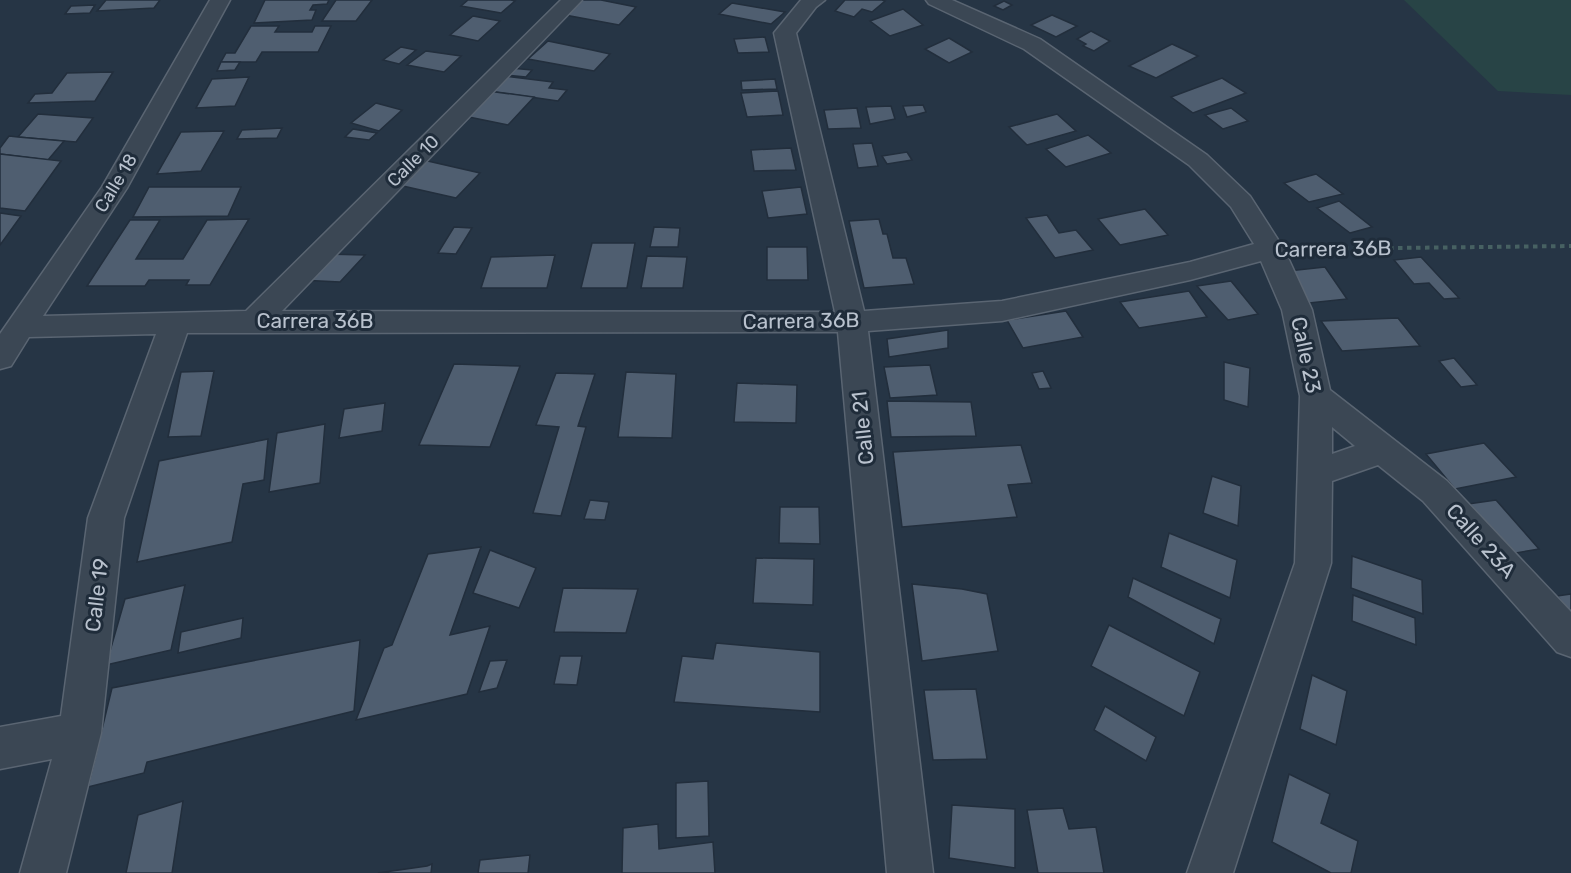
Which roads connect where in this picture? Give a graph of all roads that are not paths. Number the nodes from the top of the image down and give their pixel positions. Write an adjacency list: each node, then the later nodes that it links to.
1 (220, 0): 9 (street, Calle 18)
2 (572, 0): 6 (street, Calle 10)
3 (815, 0): 7 (street, Calle 21)
4 (936, 0): 5 (street, Calle 23)
5 (1270, 249): 7 (street, Carrera 36B); 11 (street, Calle 23)
6 (254, 321): 7 (street, Carrera 36B); 8 (street, Carrera 36B)
7 (852, 322): 18 (street, Calle 21)
8 (175, 324): 9 (street, Carrera 36B); 15 (street, Calle 19)
9 (23, 327): 10 (street, Calle 18)
10 (0, 358)
11 (1316, 396): 12 (street, Calle 23A); 13 (street, Calle 23)
12 (1384, 449): 13 (street); 14 (street, Calle 23A)
13 (1315, 473): 19 (street, Calle 23)
14 (1571, 639)
15 (80, 733): 16 (street); 17 (street, Calle 19)
16 (0, 748)
17 (43, 873)
18 (910, 873)
19 (1210, 873)

